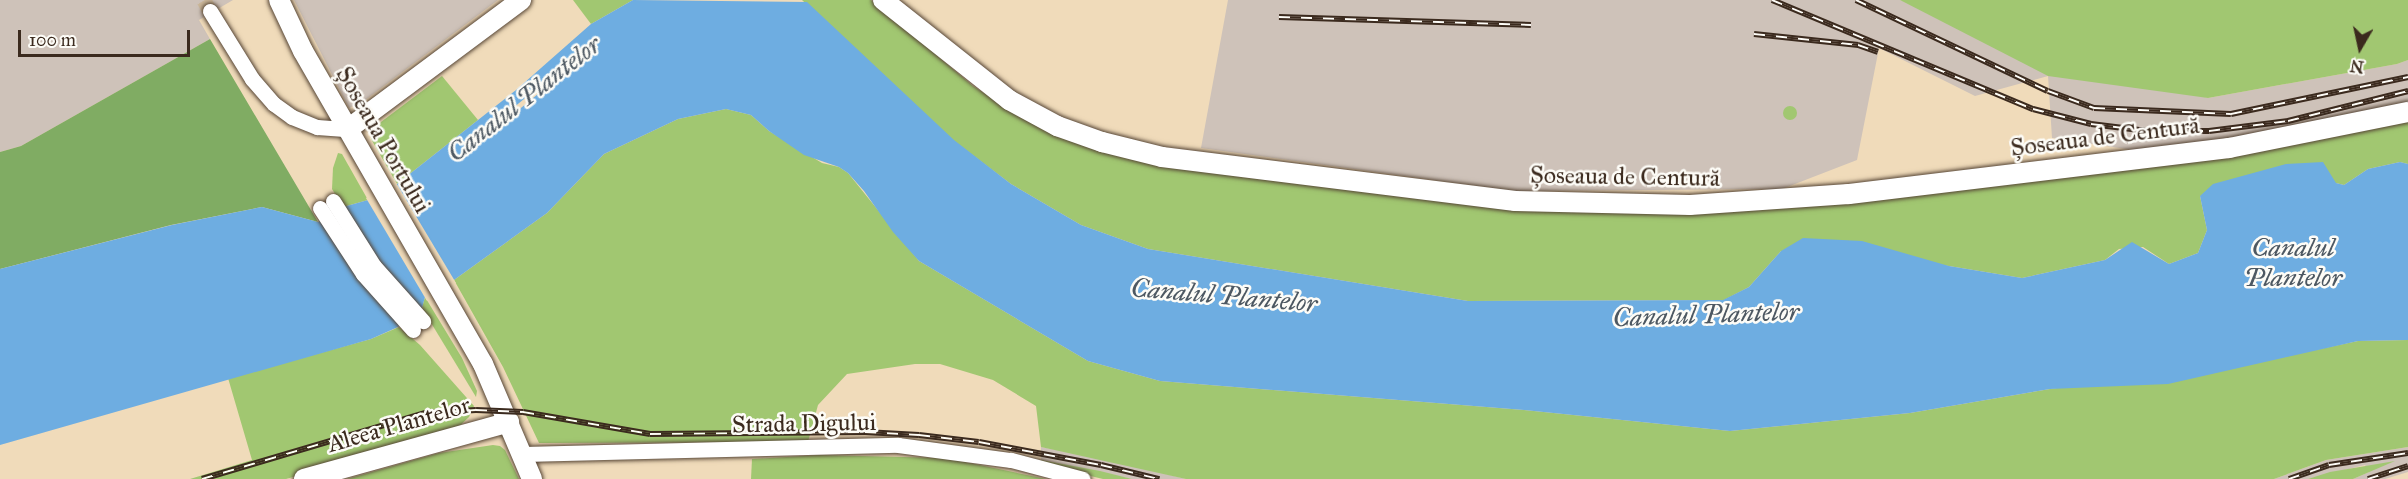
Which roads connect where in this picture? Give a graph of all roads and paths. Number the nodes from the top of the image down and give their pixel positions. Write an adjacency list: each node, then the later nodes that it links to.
1 (279, 0): 6 (main road, Șoseaua Portului)
2 (521, 0): 6 (main road)
3 (883, 0): 5 (main road, Șoseaua de Centură)
4 (210, 11): 6 (street)
5 (2408, 112)
6 (348, 129): 9 (main road, Șoseaua Portului)
7 (326, 205): 8 (street)
8 (418, 325)
9 (508, 422): 10 (main road, Șoseaua Portului); 11 (main road, Aleea Plantelor)
10 (523, 454): 12 (main road, Șoseaua Portului); 13 (street, Strada Digului)
11 (304, 479)
12 (532, 479)
13 (1083, 479)

